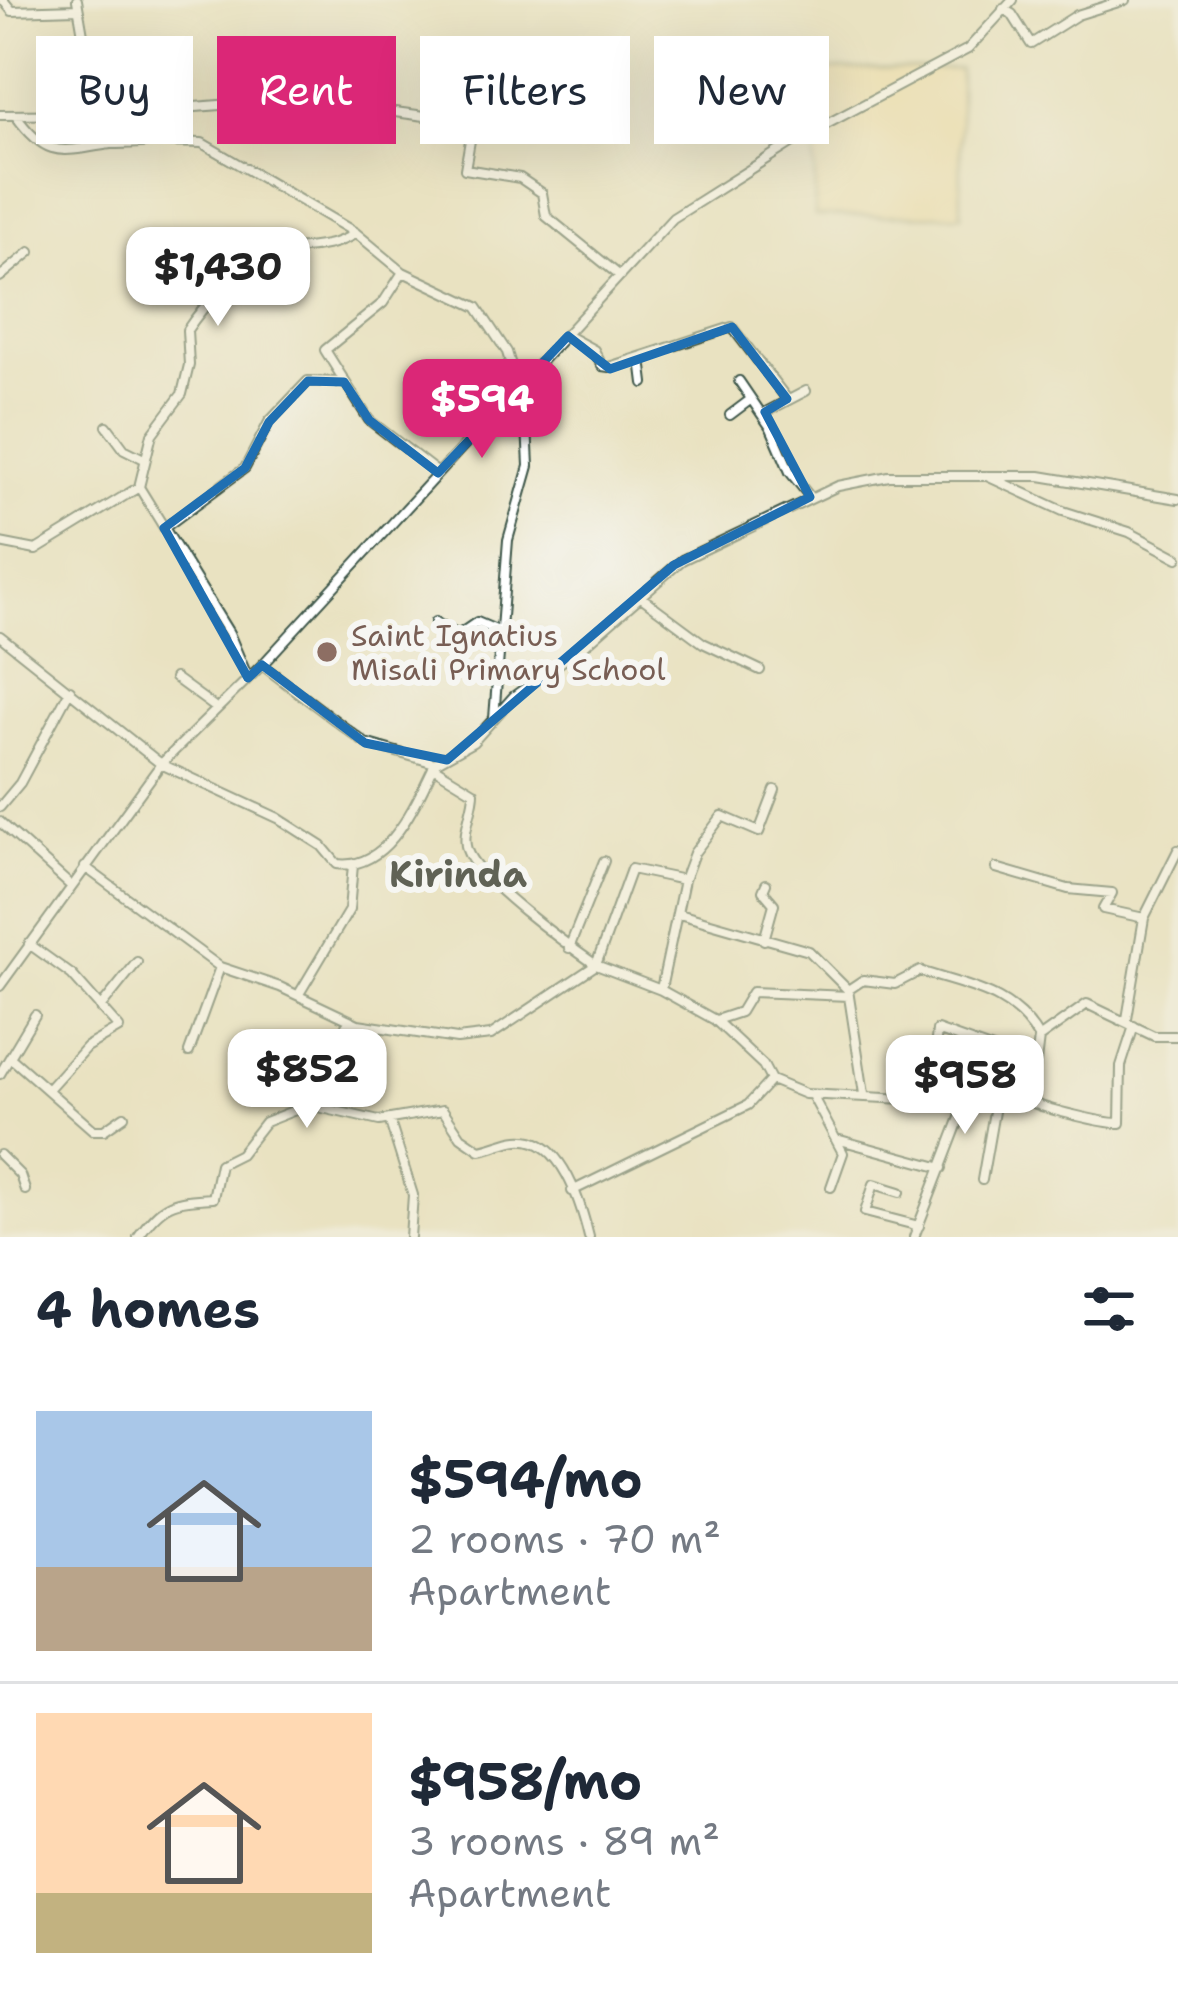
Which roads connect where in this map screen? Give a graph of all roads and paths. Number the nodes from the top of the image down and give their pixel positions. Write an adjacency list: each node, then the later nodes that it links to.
1 (3, 0): 4 (street)
2 (1013, 0): 5 (street)
3 (1125, 0): 5 (street)
4 (77, 5): 6 (street)
5 (1003, 9): 18 (street)
6 (84, 36)
7 (193, 107): 18 (street)
8 (0, 115): 9 (street)
9 (15, 115): 10 (street); 11 (street)
10 (36, 115)
11 (36, 140)
12 (193, 142): 15 (street)
13 (44, 144): 14 (street)
14 (131, 144)
15 (356, 233): 17 (street); 33 (street)
16 (30, 252): 19 (street)
17 (403, 272): 24 (street); 26 (street)
18 (620, 276): 20 (street)
19 (0, 277)
20 (568, 336): 22 (street); 26 (street)
21 (658, 358): 22 (street)
22 (644, 363): 25 (street); 28 (street)
23 (739, 381): 29 (street)
24 (344, 382): 34 (street); 39 (street)
25 (644, 383)
26 (521, 385): 34 (street); 44 (street)
27 (806, 391): 28 (street)
28 (788, 399): 30 (street)
29 (750, 400): 30 (street); 31 (street)
30 (762, 414): 37 (street)
31 (730, 415)
32 (106, 425): 33 (street)
33 (142, 458): 36 (street)
34 (438, 473): 46 (street)
35 (986, 475): 37 (street); 38 (street); 41 (street)
36 (139, 487): 39 (street); 40 (street)
37 (810, 496): 42 (street)
38 (1178, 499)
39 (164, 529): 49 (street)
40 (0, 543)
41 (1178, 559)
42 (641, 597): 47 (street); 52 (street)
43 (435, 622): 44 (street)
44 (503, 633): 52 (street)
45 (0, 636): 50 (street)
46 (262, 665): 49 (street); 54 (street)
47 (760, 670)
48 (175, 678): 51 (street)
49 (248, 678): 51 (street)
50 (70, 690): 53 (street); 56 (street)
51 (216, 708): 53 (street)
52 (494, 719): 54 (street)
53 (161, 764): 59 (street); 61 (street)
54 (435, 765): 61 (street); 73 (street)
55 (775, 790): 66 (street)
56 (0, 807)
57 (0, 822): 68 (street)
58 (1178, 850): 65 (street)
59 (98, 854): 62 (street); 64 (street)
60 (604, 861): 73 (street)
61 (353, 865): 80 (street)
62 (86, 867): 64 (street); 68 (street)
63 (996, 868): 70 (street)
64 (103, 875): 76 (street)
65 (1173, 875): 70 (street)
66 (685, 880): 69 (street); 75 (street)
67 (766, 884): 71 (street)
68 (70, 885): 72 (street)
69 (679, 914): 71 (street); 78 (street)
70 (1144, 918): 85 (street)
71 (764, 940): 79 (street)
72 (29, 944): 77 (street); 81 (street)
73 (569, 947): 75 (street)
74 (137, 962): 81 (street)
75 (596, 965): 78 (street); 84 (street)
76 (220, 967): 80 (street); 88 (street)
77 (0, 986)
78 (661, 990): 83 (street)
79 (848, 993): 83 (street); 87 (street); 94 (street)
80 (298, 994): 84 (street)
81 (100, 1008): 93 (street)
82 (35, 1015): 89 (street)
83 (715, 1020): 92 (street)
84 (350, 1021): 98 (street)
85 (1131, 1022): 86 (street); 87 (street); 100 (street)
86 (1178, 1036)
87 (1039, 1038): 90 (street)
88 (189, 1052)
89 (11, 1058): 91 (street); 93 (street)
90 (1035, 1066): 96 (street); 100 (street)
91 (0, 1074)
92 (771, 1080): 95 (street); 109 (street)
93 (50, 1088): 101 (street)
94 (864, 1094): 95 (street); 96 (street)
95 (812, 1096): 103 (street)
96 (931, 1099): 99 (street)
97 (996, 1100): 99 (street); 100 (street); 106 (street)
98 (308, 1101): 102 (street); 112 (street)
99 (966, 1102): 105 (street)
100 (1031, 1102)
101 (124, 1116)
102 (389, 1119): 109 (street); 113 (street)
103 (840, 1140): 105 (street); 107 (street)
104 (0, 1155): 108 (street)
105 (942, 1168): 111 (street)
106 (982, 1180)
107 (831, 1187)
108 (25, 1190)
109 (572, 1191): 114 (street)
110 (900, 1192): 111 (street)
111 (919, 1226): 115 (street)
112 (138, 1237)
113 (410, 1237)
114 (589, 1237)
115 (914, 1237)

